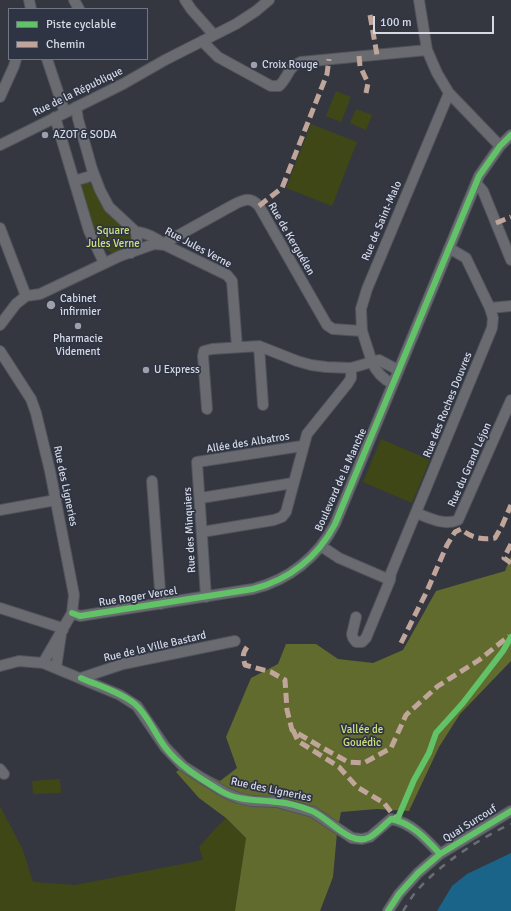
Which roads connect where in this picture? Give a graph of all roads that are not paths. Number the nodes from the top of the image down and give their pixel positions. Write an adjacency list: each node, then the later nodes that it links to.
1 (185, 0): 4 (street)
2 (269, 0): 4 (street, Rue de la République)
3 (419, 0): 6 (street)
4 (214, 35): 5 (street, Rue de la République)
5 (202, 41): 6 (street); 11 (street, Rue de la République)
6 (427, 50): 9 (street)
7 (16, 60): 10 (street)
8 (47, 60): 12 (street)
9 (449, 93): 16 (street); 31 (street, Rue de Saint-Malo)
10 (0, 97)
11 (76, 107): 12 (street, Rue de la République); 17 (street, Rue Jules Verne)
12 (65, 113): 13 (street, Rue de la République)
13 (55, 117): 15 (street, Rue de la République); 18 (street)
14 (511, 135): 16 (street, Boulevard de la Manche)
15 (0, 145)
16 (500, 146): 19 (street, Boulevard de la Manche)
17 (94, 175): 18 (street); 21 (street, Rue Jules Verne)
18 (74, 181): 26 (street)
19 (476, 183): 23 (street, Boulevard de la Manche); 25 (street)
20 (0, 228): 27 (street)
21 (136, 232): 22 (street, Rue Jules Verne); 24 (street)
22 (165, 245): 24 (street); 31 (street, Rue de Kerguélen); 33 (street, Rue Jules Verne)
23 (449, 248): 29 (street, Rue des Roches Douvres); 37 (street, Boulevard de la Manche)
24 (131, 253): 26 (street)
25 (511, 260)
26 (104, 263): 27 (street)
27 (26, 296): 30 (street)
28 (511, 306): 29 (street)
29 (490, 308): 49 (street, Rue des Roches Douvres)
30 (0, 325)
31 (362, 331): 35 (street, Rue de Saint-Malo)
32 (259, 346): 33 (street); 36 (street); 40 (street)
33 (237, 347): 41 (street)
34 (0, 350): 47 (street, Rue des Ligneries)
35 (372, 362): 36 (street); 37 (street); 38 (street, Rue de Saint-Malo)
36 (351, 368): 42 (street)
37 (398, 370): 38 (street, Boulevard de la Manche)
38 (392, 384): 51 (street, Boulevard de la Manche)
39 (511, 400): 49 (street, Rue du Grand Léjon)
40 (262, 405)
41 (207, 409)
42 (302, 446): 43 (street, Allée des Albatros); 45 (street)
43 (198, 462): 46 (street, Rue des Minquiers)
44 (152, 481): 54 (street)
45 (293, 483): 46 (street); 50 (street)
46 (201, 498): 50 (street, Rue des Minquiers)
47 (56, 500): 48 (street); 56 (street, Rue des Ligneries)
48 (0, 510)
49 (416, 513): 52 (street, Rue des Roches Douvres)
50 (202, 532): 53 (street, Rue des Minquiers)
51 (321, 546): 52 (street); 53 (street, Boulevard de la Manche)
52 (390, 580): 57 (street, Rue des Roches Douvres)
53 (206, 597): 54 (street, Rue Roger Vercel)
54 (161, 604): 56 (street, Rue Roger Vercel)
55 (0, 608): 58 (street)
56 (72, 613): 58 (street, Rue des Ligneries)
57 (356, 617)
58 (62, 632): 60 (street, Rue des Ligneries); 62 (street, Rue des Ligneries)
59 (235, 641): 63 (street, Rue de la Ville Bastard)
60 (43, 663): 61 (street); 62 (street, Rue des Ligneries)
61 (0, 666)
62 (56, 668): 63 (street, Rue des Ligneries)
63 (81, 678): 65 (street, Rue des Ligneries)
64 (511, 811): 66 (street, Quai Surcouf)
65 (391, 819): 66 (street, Quai Surcouf)
66 (440, 854): 67 (street, Quai Surcouf)
67 (388, 911)

